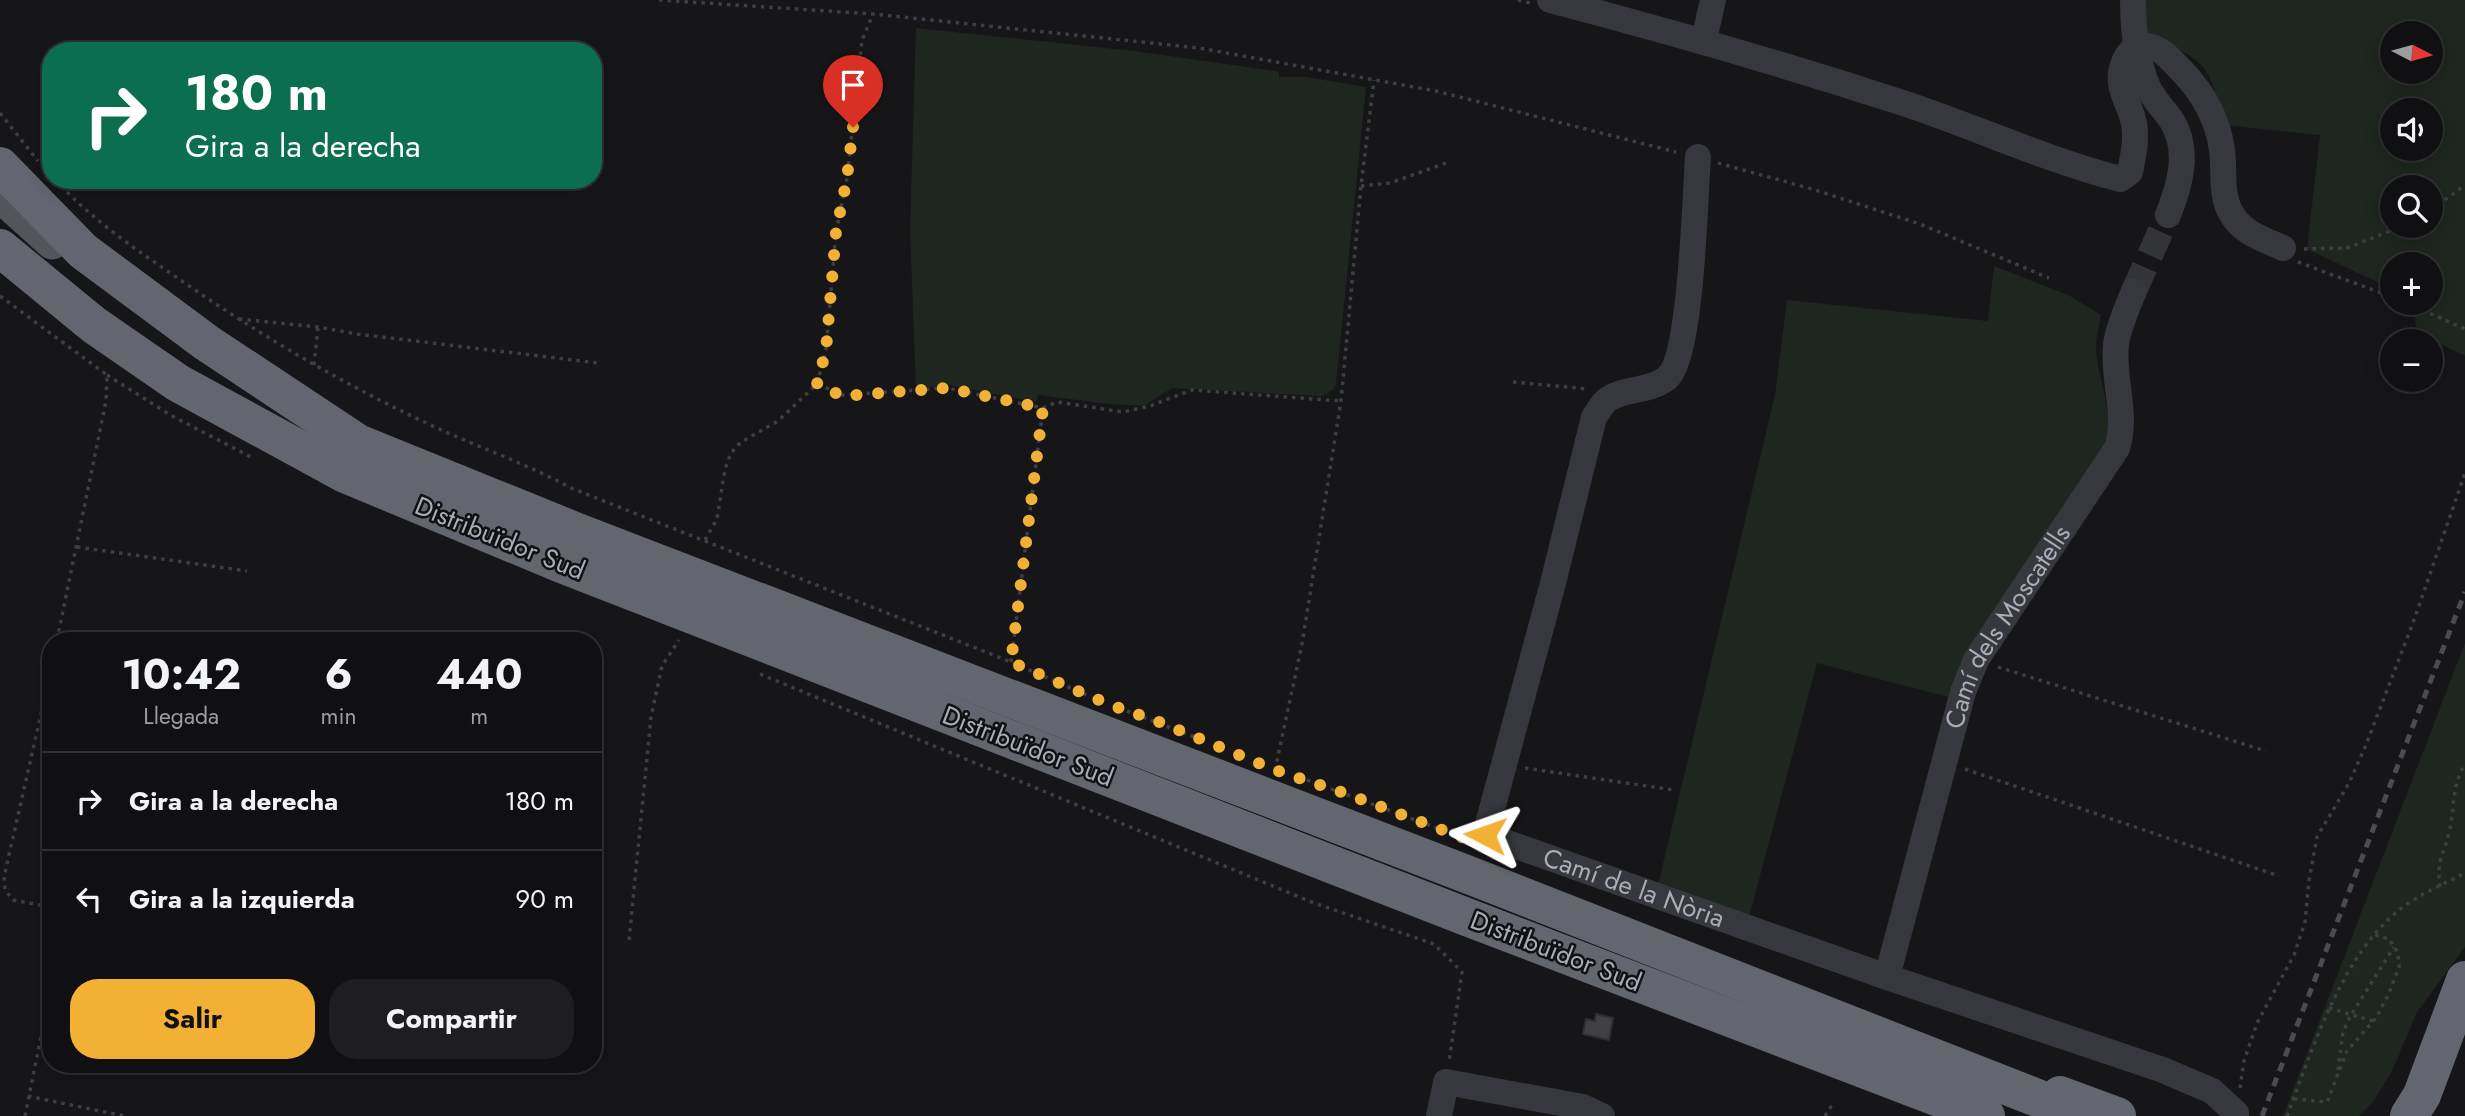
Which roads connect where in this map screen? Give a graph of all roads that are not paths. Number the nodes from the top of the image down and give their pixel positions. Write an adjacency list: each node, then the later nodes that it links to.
1 (1549, 0): 4 (street)
2 (1713, 0): 4 (street)
3 (2133, 0): 5 (street)
4 (1704, 40): 5 (street)
5 (2137, 46): 9 (street); 12 (street)
6 (1698, 158): 16 (street, Camí de la Nòria)
7 (0, 166): 15 (highway, Distribuïdor Sud)
8 (0, 196): 15 (main road)
9 (2168, 215)
10 (0, 239): 14 (main road)
11 (0, 248): 14 (highway, Distribuïdor Sud)
12 (2283, 248)
13 (2134, 291): 16 (street, Camí dels Moscatells)
14 (94, 325): 20 (highway, Distribuïdor Sud)
15 (358, 443): 19 (highway, Distribuïdor Sud)
16 (1887, 977): 21 (street, Camí de la Nòria)
17 (2465, 980): 28 (highway)
18 (2465, 1047): 29 (highway)
19 (1922, 1054): 26 (highway, Distribuïdor Sud); 27 (highway)
20 (1931, 1095): 24 (highway); 25 (highway, Distribuïdor Sud)
21 (2236, 1114)
22 (1439, 1116): 23 (street)
23 (1602, 1116)
24 (1967, 1116)
25 (1986, 1116)
26 (2083, 1116)
27 (2117, 1116)
28 (2409, 1116)
29 (2440, 1116)

